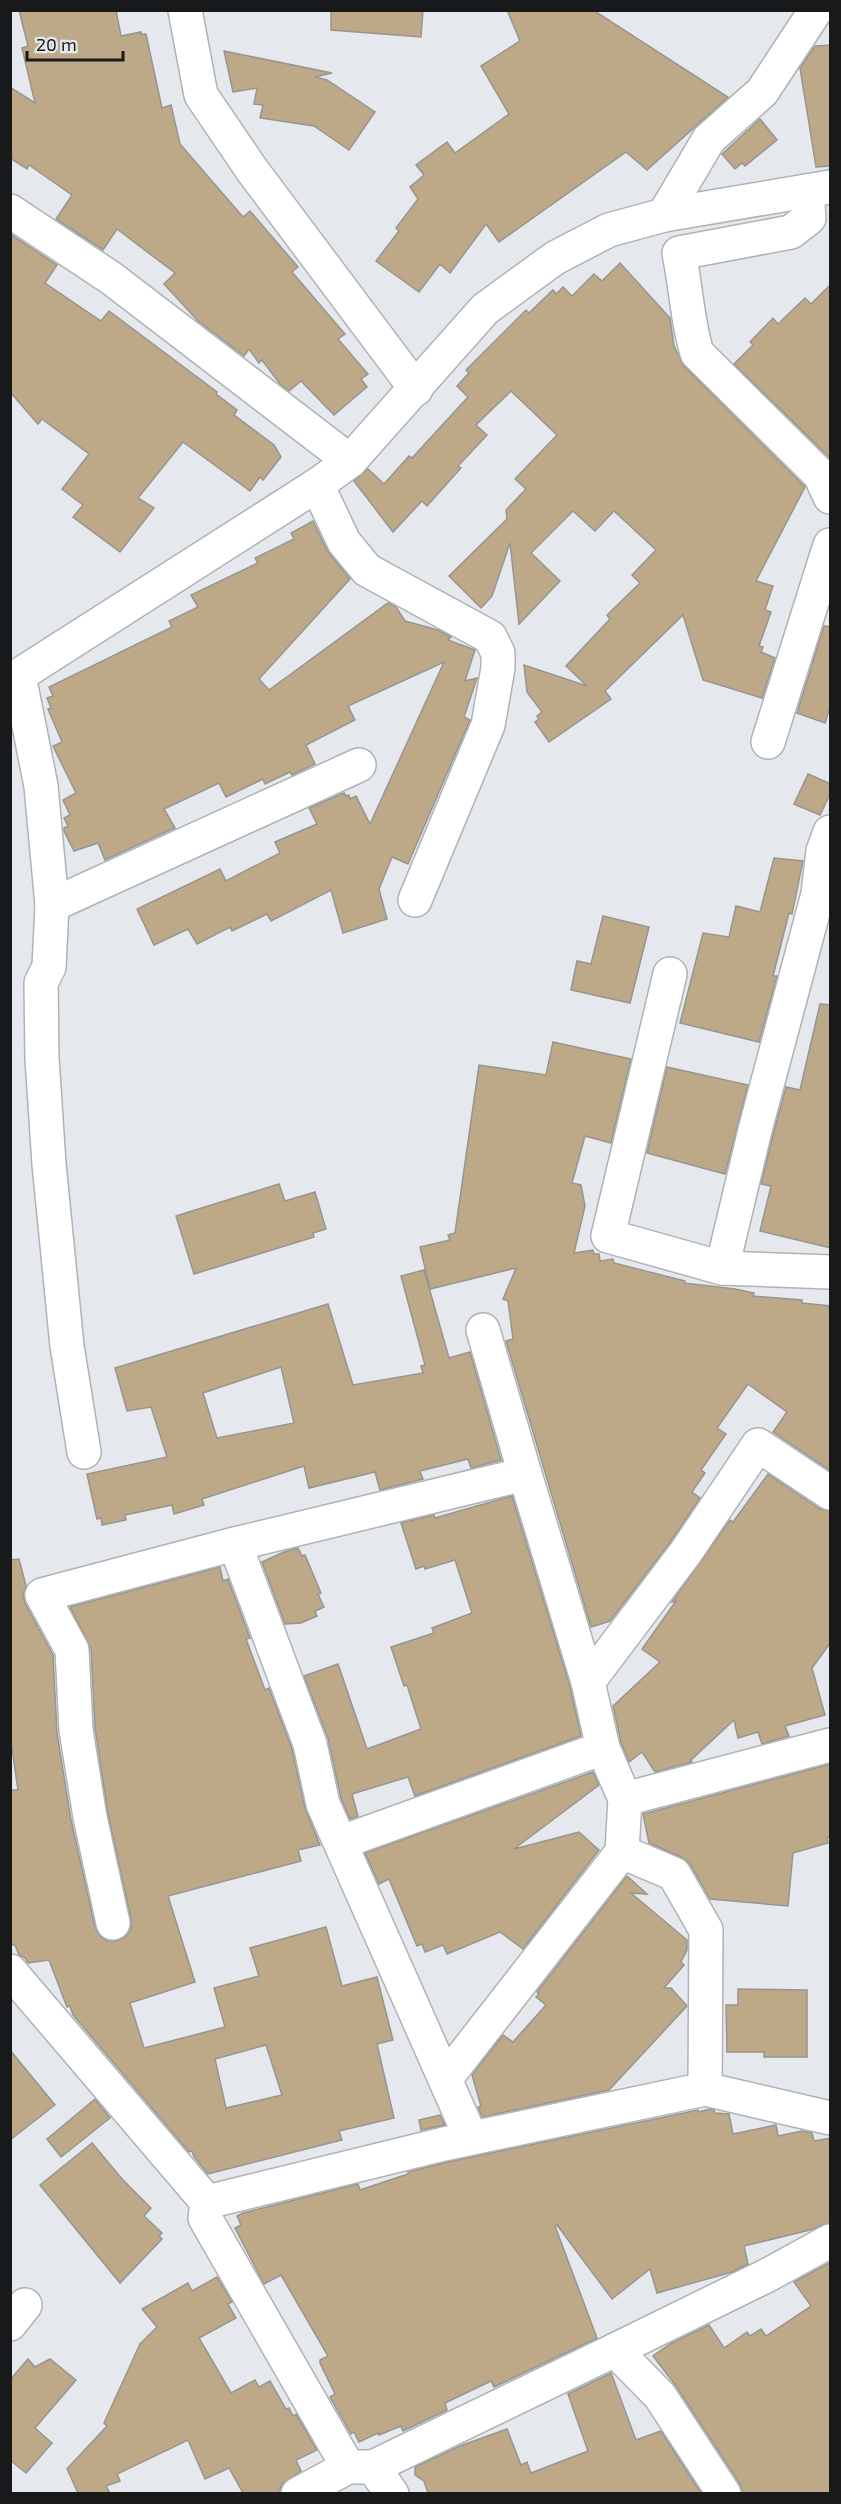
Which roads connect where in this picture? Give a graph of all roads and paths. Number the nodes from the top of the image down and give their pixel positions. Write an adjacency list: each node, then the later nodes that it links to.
1 (185, 10): 6 (street)
2 (816, 10): 5 (street)
3 (819, 189): 5 (street); 9 (street)
4 (10, 211): 7 (street)
5 (664, 215): 6 (street)
6 (416, 389): 7 (street)
7 (350, 461): 8 (street)
8 (317, 485): 11 (street); 16 (street)
9 (831, 497)
10 (831, 545): 12 (street)
11 (15, 678): 17 (street)
12 (768, 742)
13 (359, 765): 17 (street)
14 (831, 832): 15 (street)
15 (824, 896): 19 (street)
16 (415, 900)
17 (52, 905): 22 (street)
18 (670, 974): 19 (street)
19 (722, 1268): 20 (street)
20 (831, 1272)
21 (483, 1330): 23 (street)
22 (84, 1452)
23 (525, 1474): 25 (street); 26 (street)
24 (831, 1493): 26 (street)
25 (235, 1544): 30 (street); 32 (street)
26 (588, 1682): 28 (street)
27 (831, 1745): 29 (street)
28 (603, 1748): 29 (street); 30 (street)
29 (625, 1799): 31 (street)
30 (342, 1842): 34 (street)
31 (622, 1852): 34 (street); 35 (street)
32 (113, 1923)
33 (10, 1971): 38 (street)
34 (446, 2078): 37 (street)
35 (705, 2089): 36 (street); 37 (street)
36 (831, 2118)
37 (471, 2138): 38 (street)
38 (207, 2202): 41 (street)
39 (831, 2241): 40 (street)
40 (615, 2350): 41 (street); 44 (street)
41 (361, 2467): 42 (street); 43 (street)
42 (298, 2493)
43 (392, 2493)
44 (724, 2493)

